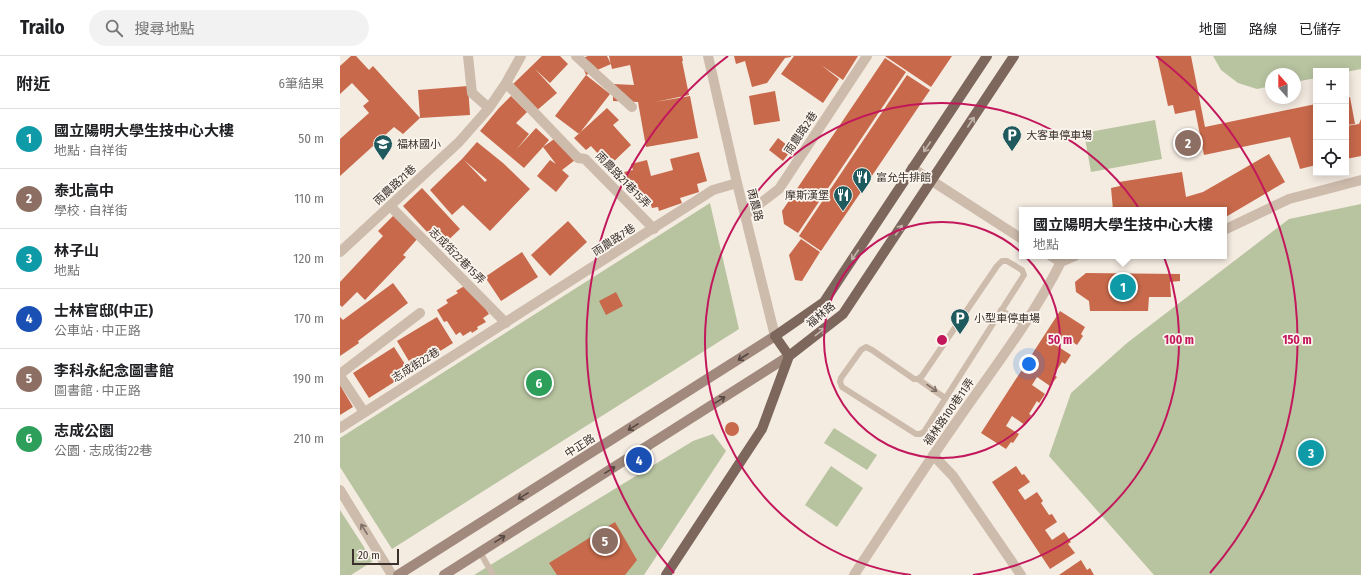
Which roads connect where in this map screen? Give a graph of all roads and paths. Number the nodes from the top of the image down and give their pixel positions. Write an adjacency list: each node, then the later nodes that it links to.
1 (468, 56): 10 (street)
2 (521, 56): 8 (street, 雨農路21巷)
3 (576, 56): 9 (street)
4 (708, 56): 14 (street, 雨農路)
5 (867, 56): 16 (street, 雨農路2巷)
6 (987, 56): 11 (main road, 福林路, one-way to 11)
7 (1014, 56): 13 (main road, 福林路, one-way to 7)
8 (506, 83): 10 (street, 雨農路21巷); 17 (street, 雨農路21巷15弄)
9 (632, 107)
10 (489, 108): 15 (street, 雨農路21巷)
11 (912, 168): 13 (street); 28 (main road, 福林路, one-way to 28)
12 (1361, 180): 18 (street)
13 (932, 181): 19 (street); 29 (main road, 福林路, one-way to 13)
14 (737, 183): 16 (street, 雨農路); 17 (street, 雨農路7巷)
15 (390, 206): 20 (street, 雨農路21巷); 26 (street, 志成街22巷15弄)
16 (745, 215): 28 (street, 雨農路)
17 (654, 229): 26 (street, 雨農路7巷)
18 (1227, 229)
19 (1019, 237)
20 (340, 252)
21 (1056, 259): 23 (street)
22 (1068, 259): 23 (street)
23 (1062, 262): 27 (street, 福林路100巷11弄)
24 (1001, 310): 27 (lane); 31 (lane); 32 (lane)
25 (420, 314): 30 (street)
26 (506, 323): 33 (street, 志成街22巷)
27 (1024, 325): 35 (street, 福林路100巷11弄)
28 (775, 336): 29 (main road, 雨農路); 39 (main road, 中正路, one-way to 39)
29 (789, 356): 37 (main road, one-way to 29); 42 (main road)
30 (340, 375): 33 (street)
31 (918, 379): 32 (lane, one-way to 32); 32 (lane)
32 (945, 398)
33 (364, 412): 34 (street, 志成街22巷)
34 (340, 428)
35 (933, 455): 43 (street, 福林路100巷11弄); 44 (street)
36 (340, 490): 38 (street, one-way to 36)
37 (480, 552): 40 (main road); 41 (lane)
38 (392, 575)
39 (398, 575)
40 (444, 575)
41 (493, 575)
42 (666, 575)
43 (854, 575)
44 (1021, 575)

